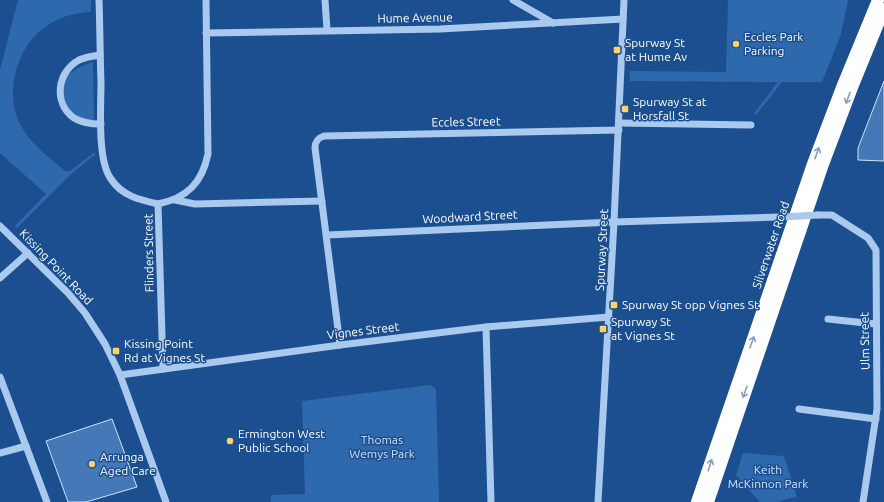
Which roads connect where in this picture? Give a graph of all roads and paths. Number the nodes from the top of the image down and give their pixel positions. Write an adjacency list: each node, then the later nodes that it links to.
1 (99, 0): 13 (street, Flinders Street)
2 (206, 0): 11 (street)
3 (325, 0): 10 (street)
4 (513, 0): 9 (street)
5 (624, 0): 8 (street, Spurway Street)
6 (878, 0): 12 (highway, Silverwater Road)
7 (884, 9): 12 (highway, Silverwater Road)
8 (623, 20): 9 (street, Hume Avenue); 16 (street, Spurway Street)
9 (553, 23): 10 (street, Hume Avenue)
10 (327, 30): 11 (street, Hume Avenue)
11 (206, 33): 17 (street)
12 (863, 48): 42 (highway, Silverwater Road, one-way to 12); 43 (highway, Silverwater Road, one-way to 43)
13 (100, 55): 14 (street, Flinders Street); 14 (street)
14 (101, 124): 19 (street, Flinders Street)
15 (751, 125): 16 (street, Eccles Street)
16 (619, 127): 18 (street, Eccles Street); 21 (street, Spurway Street)
17 (175, 200): 18 (street); 19 (street)
18 (322, 201): 23 (street)
19 (158, 204): 31 (street, Flinders Street)
20 (782, 217): 21 (street, Woodward Street); 28 (street, Ulm Street, bridge)
21 (614, 222): 23 (street, Woodward Street); 26 (street, Spurway Street)
22 (0, 226): 24 (street, Kissing Point Road)
23 (327, 235): 30 (street)
24 (28, 253): 25 (street); 32 (street, Kissing Point Road)
25 (0, 278)
26 (609, 317): 29 (street, Vignes Street); 41 (street, Spurway Street)
27 (828, 319): 28 (street)
28 (875, 324): 35 (street, Ulm Street)
29 (486, 327): 30 (street, Vignes Street); 40 (street)
30 (340, 344): 31 (street, Vignes Street)
31 (163, 369): 32 (street, Vignes Street)
32 (120, 375): 39 (street, Kissing Point Road)
33 (0, 377): 36 (street)
34 (799, 409): 35 (street)
35 (876, 419): 44 (street, Ulm Street)
36 (26, 446): 37 (street); 38 (street)
37 (0, 453)
38 (47, 502)
39 (166, 502)
40 (491, 502)
41 (598, 502)
42 (698, 502)
43 (708, 502)
44 (863, 502)

